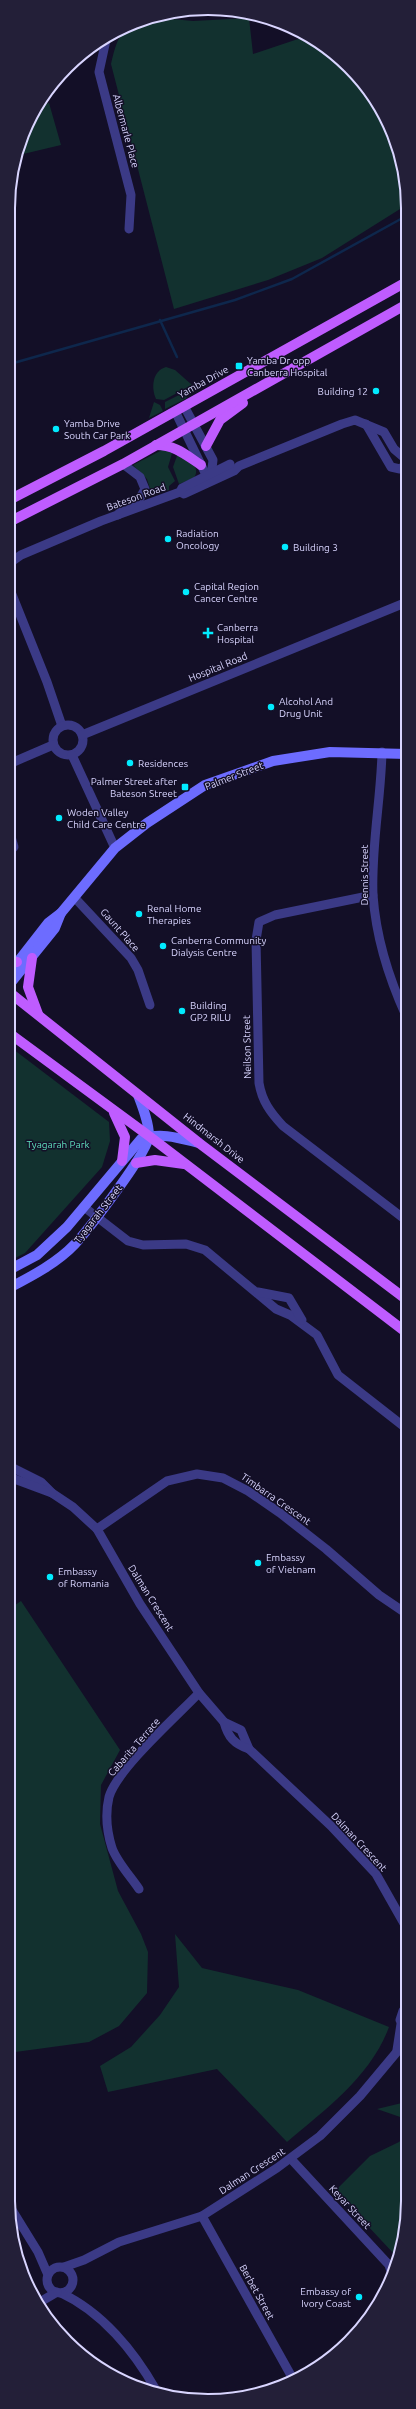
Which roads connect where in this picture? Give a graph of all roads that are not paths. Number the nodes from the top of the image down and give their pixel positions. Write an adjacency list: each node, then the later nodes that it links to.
1 (105, 46): 2 (street, Albermarle Place)
2 (129, 229)
3 (401, 285): 6 (main road, Yamba Drive)
4 (401, 308): 5 (main road)
5 (255, 390): 8 (main road); 12 (main road)
6 (184, 406): 7 (main road, Yamba Drive); 8 (street)
7 (175, 411): 10 (street); 20 (main road, Yamba Drive)
8 (194, 424): 10 (main road); 12 (street)
9 (366, 424): 13 (street); 17 (street); 18 (street)
10 (183, 429): 11 (main road); 16 (street)
11 (156, 445): 15 (main road); 16 (main road)
12 (206, 446): 14 (street)
13 (401, 455)
14 (213, 460): 17 (street); 19 (street)
15 (123, 464): 21 (street); 22 (main road)
16 (201, 464): 19 (street)
17 (235, 465): 19 (street)
18 (401, 469)
19 (210, 477): 21 (street, Bateson Road)
20 (15, 497)
21 (118, 515): 23 (street, Bateson Road)
22 (15, 519)
23 (15, 560)
24 (15, 602): 26 (street)
25 (401, 604): 27 (street, Hospital Road)
26 (62, 726): 27 (street); 28 (street)
27 (82, 735): 31 (street)
28 (53, 746): 31 (street); 32 (street)
29 (382, 752): 30 (street, Palmer Street); 33 (street, Palmer Street); 34 (street, Dennis Street)
30 (401, 754)
31 (72, 755): 33 (street)
32 (15, 762)
33 (115, 848): 35 (street, Palmer Street)
34 (373, 895): 42 (street, Dennis Street); 54 (street, Neilson Street)
35 (74, 897): 36 (street, Palmer Street); 41 (street, Gaunt Place)
36 (61, 913): 37 (street, Palmer Street); 38 (street, Palmer Street)
37 (32, 958): 39 (street, Palmer Street); 43 (main road)
38 (15, 961)
39 (15, 978)
40 (15, 997): 43 (main road, Hindmarsh Drive)
41 (150, 1005)
42 (401, 1005)
43 (38, 1015): 45 (main road, Hindmarsh Drive)
44 (15, 1038): 46 (main road)
45 (138, 1095): 47 (street); 48 (main road, Hindmarsh Drive)
46 (112, 1109): 47 (main road); 49 (main road)
47 (149, 1136): 48 (street); 49 (street, Tyagarah Street); 50 (street, Tyagarah Street); 51 (main road)
48 (199, 1143): 58 (main road, Hindmarsh Drive)
49 (122, 1161): 52 (street, Tyagarah Street)
50 (136, 1163): 51 (main road); 53 (street, Tyagarah Street)
51 (184, 1164): 60 (main road)
52 (84, 1207): 53 (street); 55 (street, Tyagarah Street)
53 (96, 1216): 56 (street, Tyagarah Street); 57 (street)
54 (401, 1216)
55 (15, 1267)
56 (15, 1285)
57 (258, 1292): 59 (street); 59 (street)
58 (401, 1295)
59 (305, 1324): 61 (street)
60 (401, 1328)
61 (401, 1424)
62 (15, 1469): 64 (street, Dalman Crescent)
63 (15, 1479): 64 (street, Dalman Crescent)
64 (52, 1493): 65 (street, Dalman Crescent)
65 (97, 1529): 66 (street, Timbarra Crescent); 67 (street, Dalman Crescent)
66 (401, 1610)
67 (198, 1693): 68 (street, Dalman Crescent); 70 (street, Cabarita Terrace)
68 (224, 1722): 69 (street, Dalman Crescent); 69 (street, Dalman Crescent)
69 (249, 1748): 71 (street, Dalman Crescent)
70 (139, 1889)
71 (401, 1918)
72 (401, 2037): 74 (street)
73 (401, 2046): 74 (street, Dalman Crescent)
74 (397, 2050): 75 (street, Dalman Crescent)
75 (291, 2159): 77 (street, Dalman Crescent); 81 (street, Keyar Street)
76 (15, 2215): 78 (street)
77 (202, 2216): 79 (street, Dalman Crescent); 88 (street, Berbet Street)
78 (38, 2252): 80 (street); 82 (street)
79 (84, 2260): 80 (street, Dalman Crescent); 83 (street)
80 (60, 2267): 82 (street); 83 (street)
81 (389, 2267)
82 (48, 2280): 84 (street); 85 (street)
83 (73, 2281): 84 (street); 87 (street)
84 (59, 2293): 86 (street); 87 (street)
85 (41, 2298)
86 (43, 2301)
87 (82, 2302): 89 (street)
88 (291, 2375)
89 (153, 2386)

